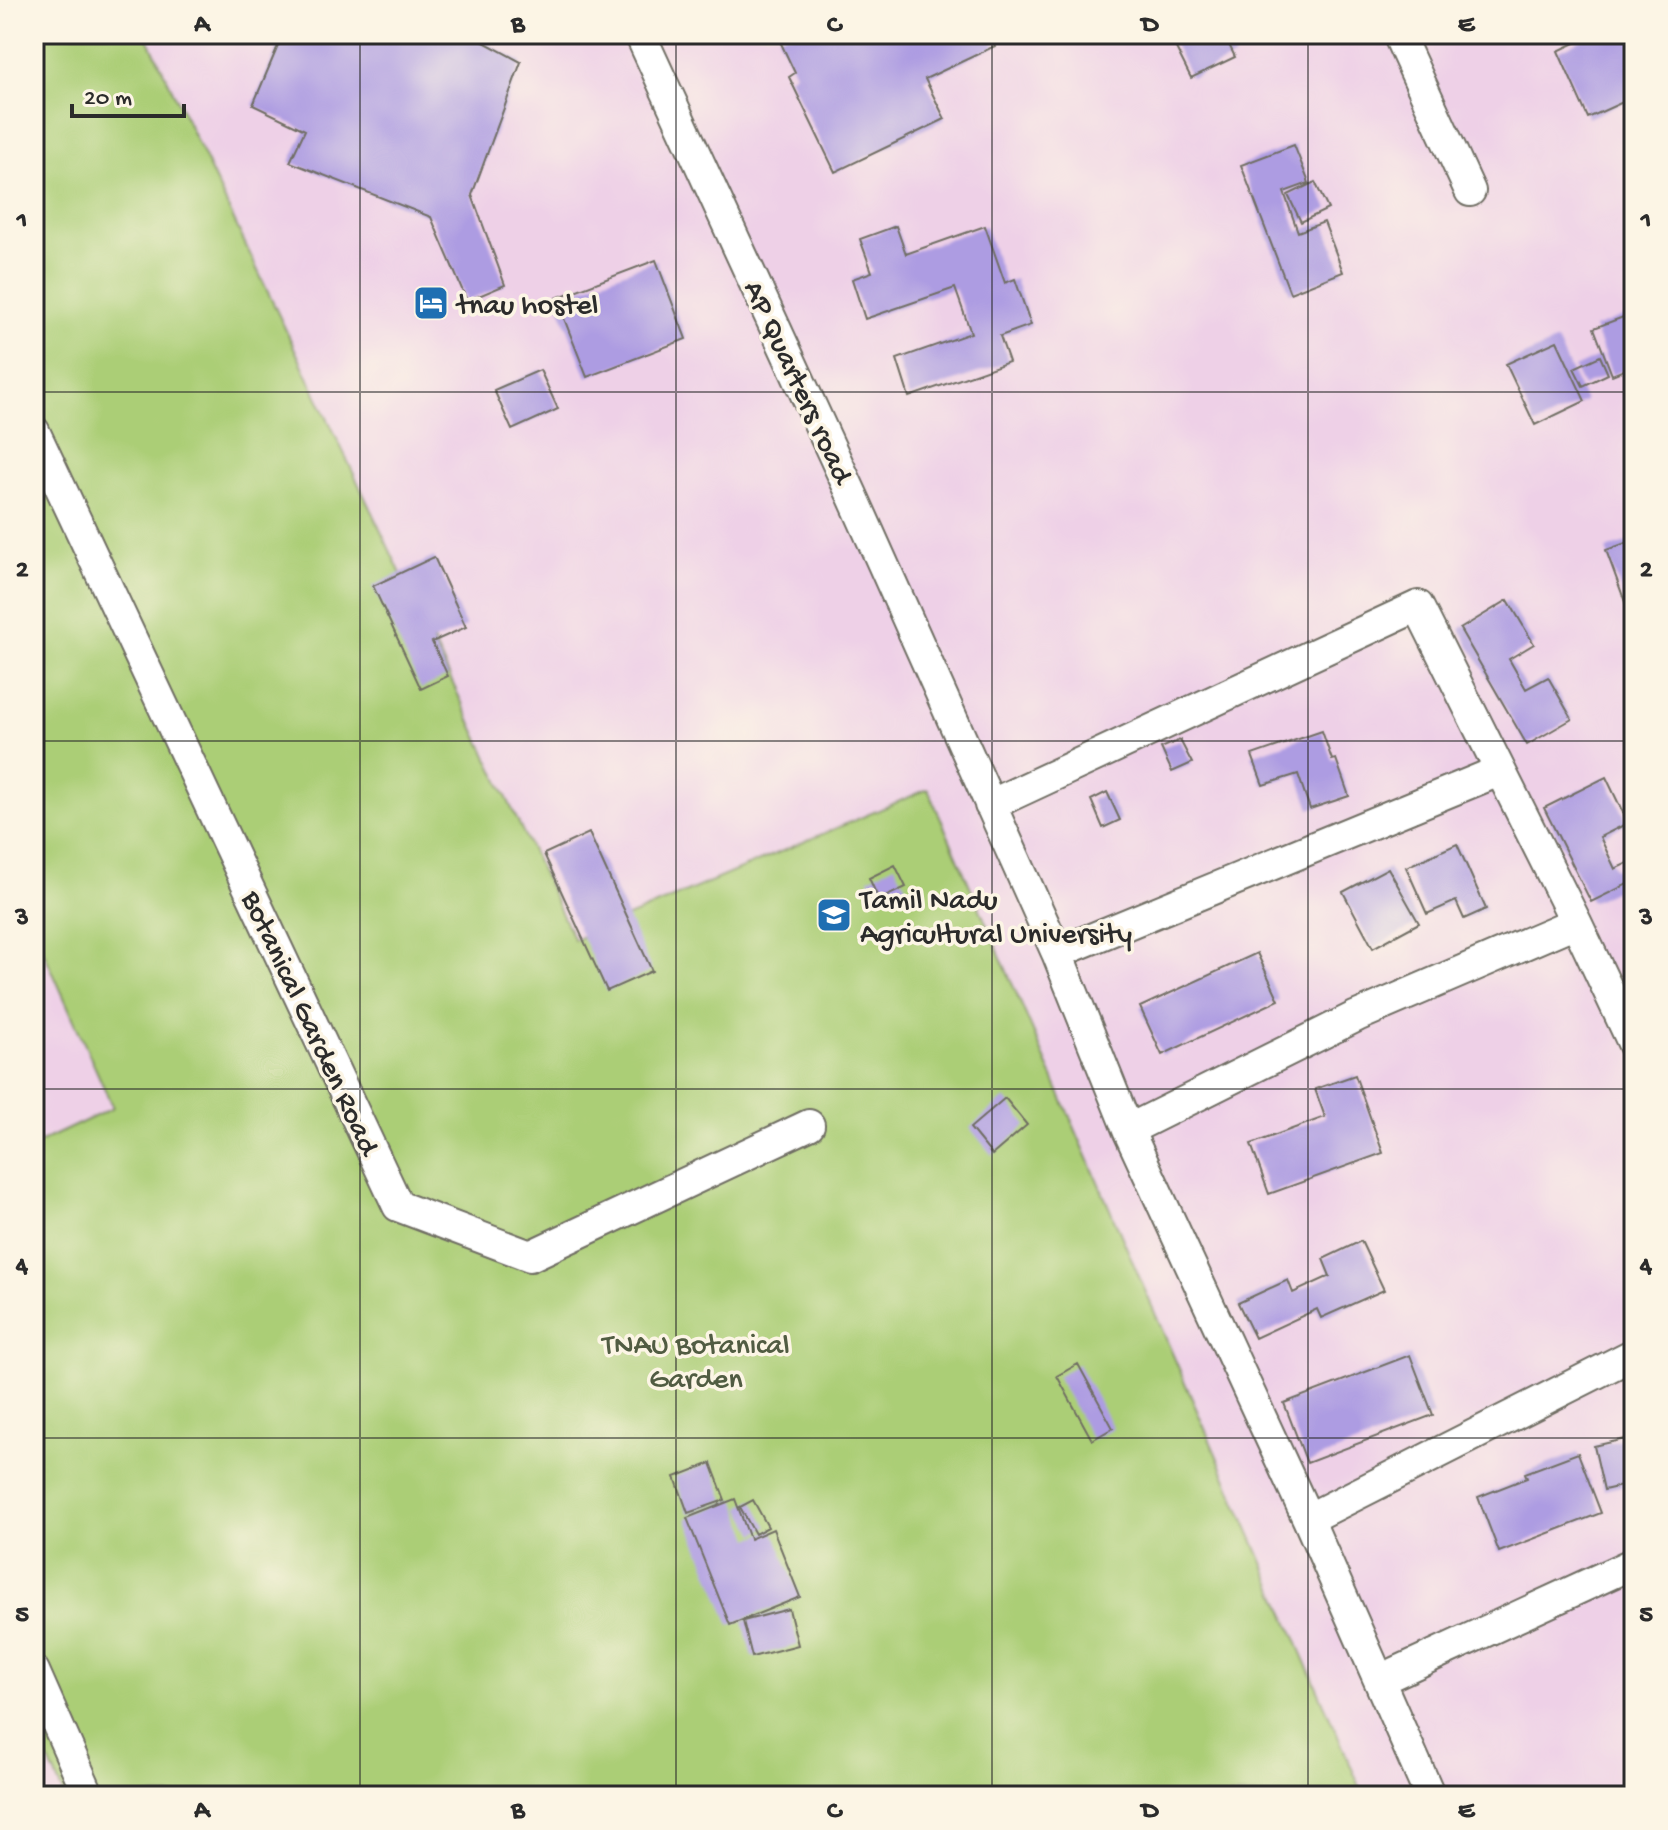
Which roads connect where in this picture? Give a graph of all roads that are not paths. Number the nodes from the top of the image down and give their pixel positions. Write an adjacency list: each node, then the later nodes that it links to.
1 (640, 34): 6 (street, AP Quarters road)
2 (1398, 34): 3 (street)
3 (1470, 191)
4 (34, 431): 10 (street, Botanical Garden Road)
5 (1499, 771): 6 (street); 7 (street); 8 (street)
6 (990, 805): 8 (street, AP Quarters road)
7 (1576, 922): 9 (street); 11 (street)
8 (1057, 953): 11 (street, AP Quarters road)
9 (1634, 1045)
10 (809, 1125)
11 (1128, 1130): 13 (street, AP Quarters road)
12 (1634, 1354): 13 (street)
13 (1308, 1519): 16 (street, AP Quarters road)
14 (1634, 1563): 16 (street)
15 (34, 1671): 17 (street)
16 (1380, 1680): 18 (street, AP Quarters road)
17 (89, 1796)
18 (1430, 1796)

